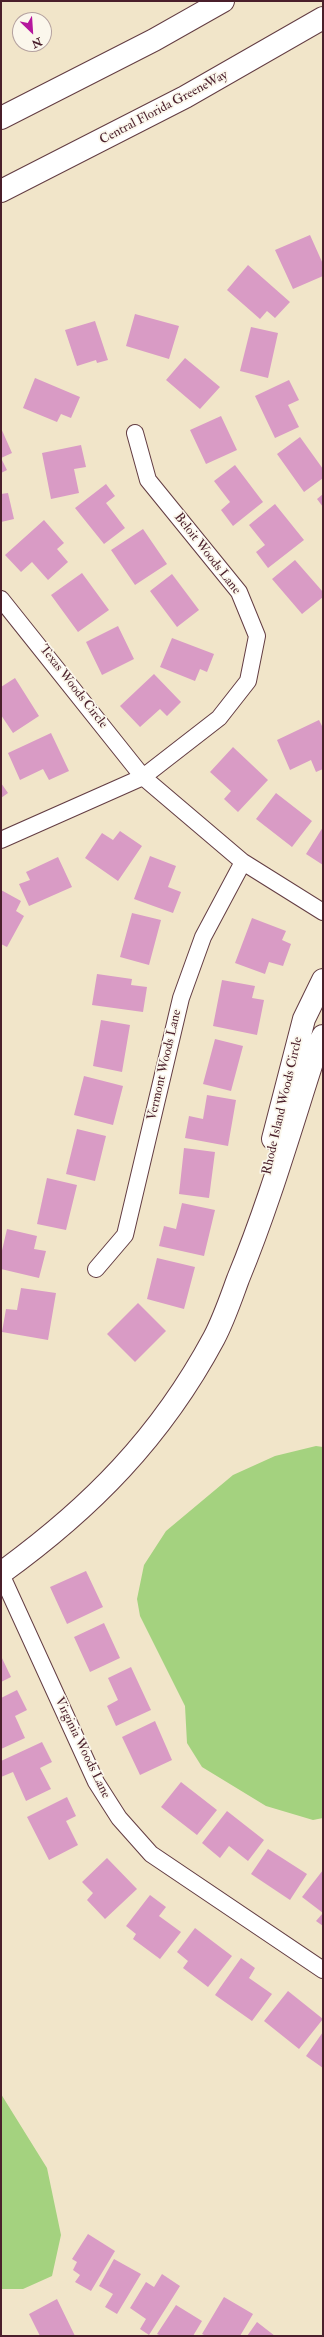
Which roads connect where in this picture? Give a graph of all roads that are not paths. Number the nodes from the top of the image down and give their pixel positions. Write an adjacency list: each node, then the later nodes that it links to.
1 (196, 1): 6 (main road)
2 (223, 1): 7 (main road)
3 (323, 18): 5 (main road, Central Florida GreeneWay)
4 (323, 33): 5 (main road)
5 (185, 97): 8 (main road, Central Florida GreeneWay)
6 (1, 114)
7 (1, 118)
8 (1, 191)
9 (135, 434): 11 (street, Beloit Woods Lane)
10 (1, 598): 11 (street, Texas Woods Circle)
11 (143, 777): 12 (street); 13 (street, Texas Woods Circle)
12 (1, 840)
13 (243, 862): 14 (street, Texas Woods Circle); 18 (street, Vermont Woods Lane)
14 (323, 912)
15 (323, 980): 17 (main road, Rhode Island Woods Circle)
16 (323, 1036): 17 (main road, Rhode Island Woods Circle)
17 (256, 1236): 19 (main road, Rhode Island Woods Circle)
18 (96, 1269)
19 (1, 1574): 20 (street, Virginia Woods Lane)
20 (323, 1970)

